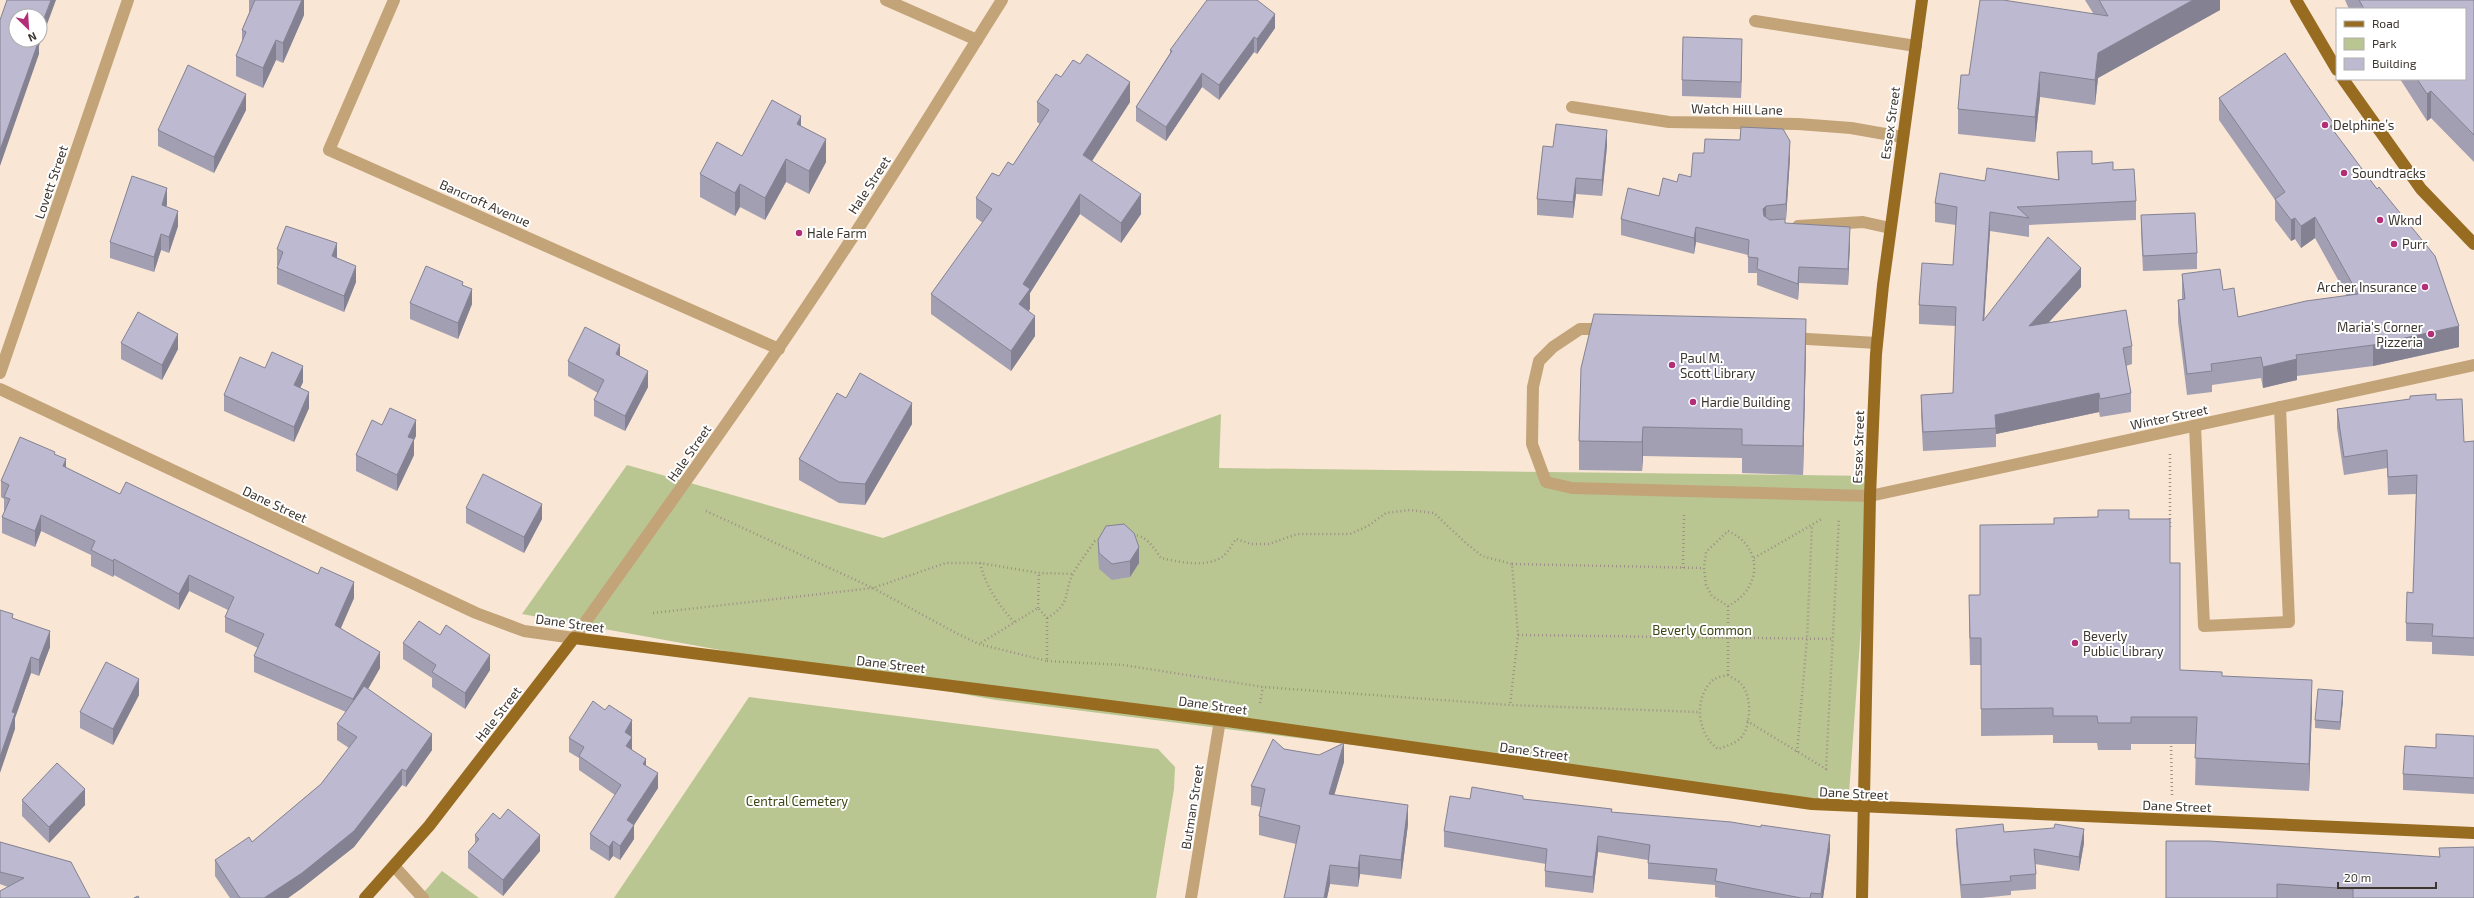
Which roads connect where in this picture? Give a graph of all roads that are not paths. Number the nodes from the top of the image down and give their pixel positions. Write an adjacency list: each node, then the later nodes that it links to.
1 (128, 0): 22 (street, Lovett Street)
2 (394, 0): 20 (street, Bancroft Avenue)
3 (886, 0): 8 (street)
4 (1002, 0): 8 (street, Hale Street)
5 (1922, 0): 9 (main road, Essex Street)
6 (2296, 0): 10 (main road)
7 (1755, 20): 9 (street)
8 (977, 40): 20 (street, Hale Street)
9 (1916, 46): 13 (main road, Essex Street)
10 (2336, 68)
11 (2344, 80): 16 (main road)
12 (1572, 108): 13 (street, Watch Hill Lane)
13 (1902, 138): 15 (main road, Essex Street)
14 (1785, 227): 15 (street)
15 (1890, 228): 19 (main road, Essex Street)
16 (2474, 244)
17 (1619, 329): 26 (street, Winter Street)
18 (1779, 337): 19 (street)
19 (1877, 343): 26 (main road, Essex Street)
20 (779, 349): 27 (street, Hale Street)
21 (2474, 365): 24 (street, Winter Street)
22 (0, 373)
23 (0, 389): 27 (street, Dane Street)
24 (2280, 407): 25 (street, Winter Street); 25 (street)
25 (2194, 426): 26 (street, Winter Street)
26 (1870, 496): 29 (main road, Essex Street)
27 (574, 638): 28 (main road, Dane Street); 31 (main road, Hale Street)
28 (1220, 720): 29 (main road, Dane Street); 34 (street, Butman Street)
29 (1864, 808): 30 (main road, Dane Street); 35 (main road, Essex Street)
30 (2474, 833)
31 (394, 866): 32 (street); 33 (main road, Hale Street)
32 (422, 897)
33 (365, 898)
34 (1191, 898)
35 (1862, 898)

